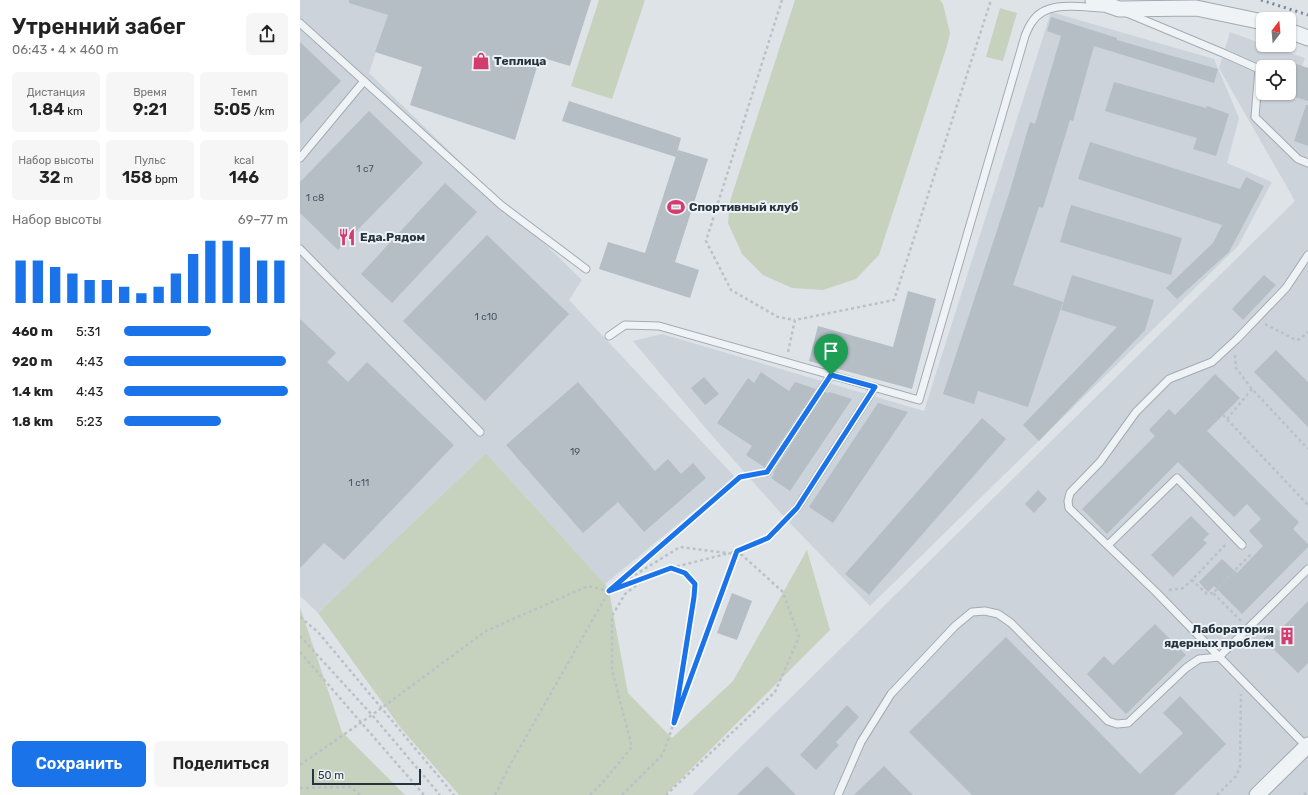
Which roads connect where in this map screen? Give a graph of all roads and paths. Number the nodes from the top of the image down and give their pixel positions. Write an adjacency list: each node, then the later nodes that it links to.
1 (782, 0): 16 (path)
2 (991, 0): 16 (path)
3 (1093, 0): 4 (street)
4 (1119, 9): 5 (street); 11 (lane); 22 (lane)
5 (1256, 21)
6 (300, 23): 9 (lane)
7 (1296, 34): 8 (street)
8 (1308, 38)
9 (364, 81): 10 (lane); 14 (lane)
10 (300, 158)
11 (1308, 162)
12 (300, 249): 26 (lane)
13 (1308, 255): 15 (lane)
14 (586, 269)
15 (1256, 319): 17 (path); 19 (lane)
16 (795, 320): 20 (path)
17 (1308, 332)
18 (609, 336): 20 (lane)
19 (1237, 339): 23 (path); 32 (lane)
20 (784, 362): 21 (lane)
21 (831, 375): 22 (lane); 28 (lane)
22 (875, 387): 30 (lane)
23 (1252, 389): 25 (path); 27 (path)
24 (1223, 415): 25 (path)
25 (1227, 419): 29 (path)
26 (480, 432)
27 (1308, 449)
28 (767, 472): 40 (path)
29 (1308, 505)
30 (797, 508): 35 (path)
31 (1233, 536): 32 (lane); 33 (lane); 39 (path)
32 (1108, 545): 41 (lane)
33 (1242, 545): 42 (path)
34 (728, 553): 35 (path); 36 (path); 40 (path)
35 (736, 553): 52 (path); 64 (path)
36 (671, 568): 38 (path); 52 (path)
37 (1308, 569): 44 (lane)
38 (649, 576): 40 (path); 62 (path)
39 (1192, 580): 41 (path); 42 (path)
40 (609, 591): 49 (path); 61 (path)
41 (1156, 592): 47 (lane)
42 (1213, 592): 44 (path)
43 (300, 617): 49 (path)
44 (1248, 628): 47 (lane)
45 (300, 636): 50 (path)
46 (300, 652): 51 (path)
47 (1219, 657): 48 (lane); 65 (lane)
48 (1242, 680): 53 (lane); 66 (path)
49 (382, 708): 50 (path); 60 (path)
50 (372, 715): 51 (path); 59 (path)
51 (362, 722): 54 (path); 58 (path)
52 (674, 723): 63 (path)
53 (1308, 746): 67 (street)
54 (300, 765)
55 (300, 788): 57 (path)
56 (1308, 791): 68 (path)
57 (360, 795)
58 (424, 795)
59 (440, 795)
60 (454, 795)
61 (495, 795)
62 (590, 795)
63 (622, 795)
64 (666, 795)
65 (838, 795)
66 (1217, 795)
67 (1257, 795)
68 (1304, 795)

